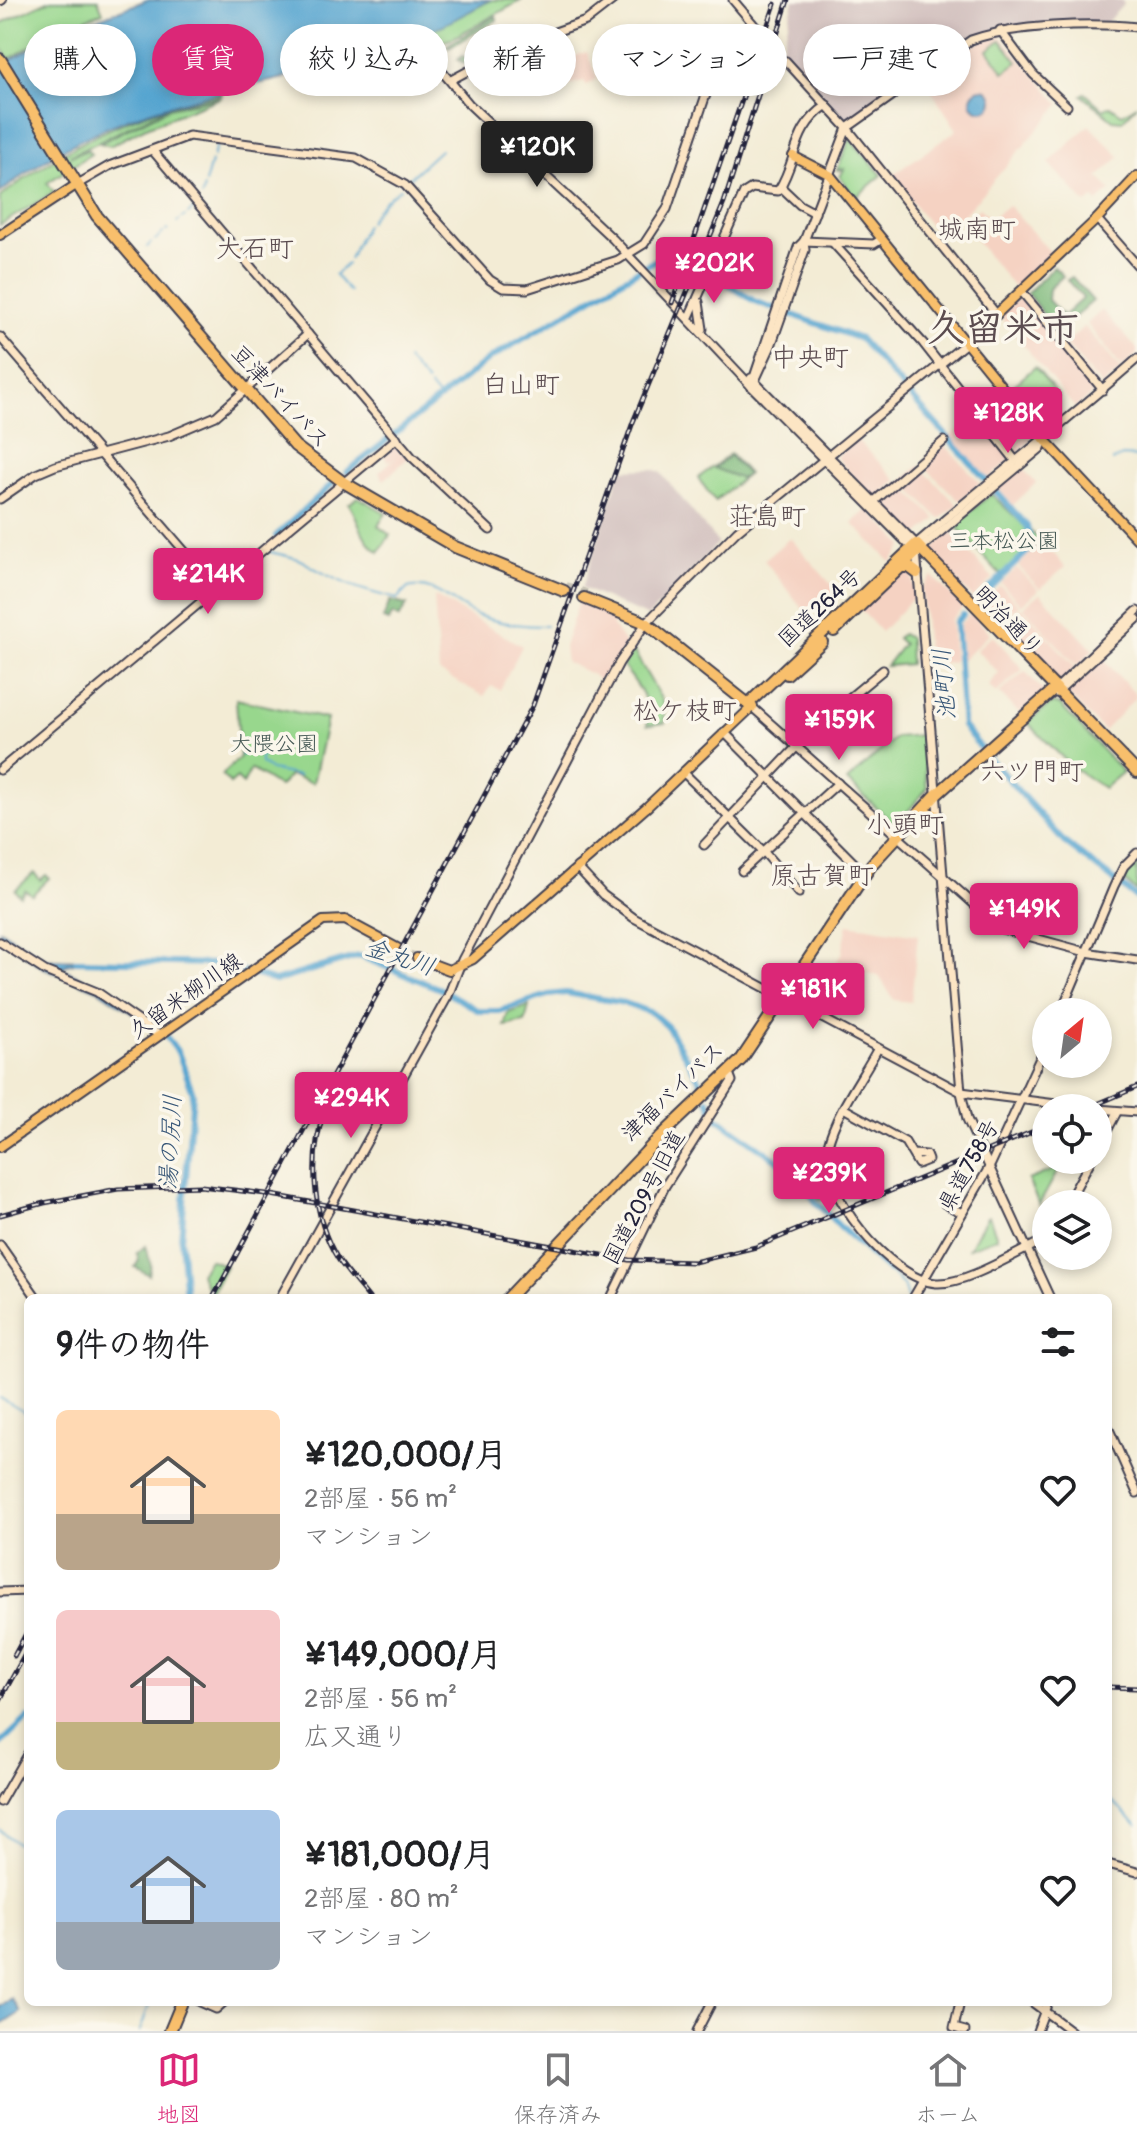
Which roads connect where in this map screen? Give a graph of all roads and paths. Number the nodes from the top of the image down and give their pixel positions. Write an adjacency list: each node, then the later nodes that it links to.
1 (613, 0): 9 (street)
2 (733, 0): 3 (street)
3 (753, 24)
4 (1137, 27): 5 (street)
5 (1000, 30): 12 (street); 13 (street)
6 (0, 59): 18 (highway)
7 (787, 62): 11 (street)
8 (448, 77): 9 (street)
9 (451, 80): 26 (street)
10 (705, 96): 26 (street)
11 (827, 105): 13 (street); 15 (street)
12 (1067, 106)
13 (847, 128): 16 (street); 30 (street)
14 (153, 151): 18 (street); 26 (street); 32 (street)
15 (793, 156): 16 (main road); 19 (street)
16 (830, 175): 20 (street); 23 (main road)
17 (1137, 176): 21 (main road)
18 (73, 181): 22 (main road); 41 (highway, 豆津バイパス)
19 (781, 187): 20 (street); 29 (street)
20 (815, 213): 24 (street)
21 (1097, 219): 27 (street); 28 (main road)
22 (0, 235)
23 (882, 239): 25 (street); 35 (main road)
24 (804, 241): 25 (street); 38 (street)
25 (833, 243): 37 (street)
26 (629, 256): 31 (street)
27 (1137, 265)
28 (1022, 292): 30 (main road); 42 (street)
29 (699, 300): 31 (street); 33 (street)
30 (997, 315): 35 (main road)
31 (689, 317): 33 (street)
32 (308, 334): 41 (street); 44 (street)
33 (705, 334): 39 (street)
34 (0, 337): 47 (street)
35 (966, 343): 37 (street); 45 (main road)
36 (1137, 359): 42 (street)
37 (939, 365): 48 (street); 49 (street)
38 (760, 366): 39 (street); 40 (street); 43 (street)
39 (739, 370): 40 (street)
40 (753, 383): 43 (street, 明治通り); 48 (street, 明治通り)
41 (247, 389): 47 (street); 50 (highway, 豆津バイパス)
42 (1103, 390): 45 (street)
43 (769, 396): 48 (street, 明治通り)
44 (397, 438): 50 (street); 54 (street)
45 (1044, 439): 49 (street); 51 (street); 55 (main road)
46 (944, 441): 53 (street)
47 (101, 454): 52 (street); 59 (street)
48 (828, 459): 53 (street, 明治通り); 64 (street)
49 (1015, 460): 51 (street)
50 (345, 481): 59 (street); 60 (highway, 豆津バイパス)
51 (990, 486): 56 (street)
52 (0, 499)
53 (872, 504): 56 (street, 明治通り)
54 (490, 530)
55 (1137, 539)
56 (916, 548): 57 (highway, 国道264号); 58 (street); 66 (highway, 明治通り); 67 (highway, 国道264号)
57 (901, 567): 58 (highway); 67 (highway, 国道264号)
58 (917, 573): 74 (street)
59 (217, 589): 70 (street)
60 (565, 589)
61 (585, 596): 64 (highway)
62 (1137, 611): 66 (street)
63 (1137, 619): 66 (street)
64 (648, 621): 67 (highway); 95 (street)
65 (883, 670): 69 (street)
66 (1057, 691): 72 (highway, 明治通り); 75 (highway, 明治通り); 77 (highway)
67 (752, 706): 68 (main road); 69 (street)
68 (724, 732): 71 (main road); 73 (street)
69 (797, 745): 73 (street); 76 (street)
70 (0, 770)
71 (683, 772): 82 (street); 87 (main road)
72 (1137, 772)
73 (769, 777): 80 (street); 82 (street)
74 (934, 777): 77 (highway); 78 (street)
75 (1137, 780)
76 (838, 783): 80 (street); 83 (street)
77 (949, 783): 78 (highway)
78 (935, 796): 79 (highway); 81 (street)
79 (922, 811): 81 (highway); 83 (highway)
80 (807, 815): 85 (street); 89 (street)
81 (937, 816): 90 (street)
82 (729, 818): 84 (street); 85 (street)
83 (898, 836): 89 (highway); 90 (street)
84 (704, 845)
85 (764, 852): 88 (street); 91 (street)
86 (1137, 853): 94 (street)
87 (577, 867): 95 (main road); 99 (street)
88 (742, 871)
89 (865, 874): 99 (highway)
90 (943, 875): 94 (street); 105 (street)
91 (799, 893)
92 (0, 942): 101 (street)
93 (399, 949): 101 (main road, 久留米柳川線)
94 (1086, 952): 97 (street); 100 (street)
95 (469, 956): 98 (main road)
96 (417, 958): 98 (main road)
97 (1137, 960)
98 (459, 968): 123 (street)
99 (783, 997): 102 (street); 103 (highway, 津福バイパス); 124 (highway, 津福バイパス)
100 (1067, 998)
101 (163, 1032): 113 (main road, 久留米柳川線)
102 (878, 1048): 105 (street); 108 (street)
103 (729, 1073): 125 (highway, 津福バイパス); 126 (street, 国道209号旧道)
104 (1032, 1078): 106 (street, 県道758号)
105 (961, 1092): 106 (street); 115 (street)
106 (1023, 1099): 107 (street); 115 (street, 県道758号)
107 (1032, 1100)
108 (845, 1109): 114 (street); 121 (street)
109 (1112, 1111): 110 (street)
110 (1117, 1112): 111 (street); 112 (street)
111 (1137, 1112)
112 (1112, 1121)
113 (0, 1147)
114 (913, 1154)
115 (991, 1164): 117 (street, 県道758号); 120 (street)
116 (945, 1204): 117 (street)
117 (962, 1213): 121 (street, 県道758号)
118 (0, 1245): 122 (street)
119 (1032, 1245): 120 (street)
120 (1028, 1248): 121 (street); 128 (street)
121 (924, 1280): 127 (street, 県道758号)
122 (34, 1294)
123 (282, 1294)
124 (504, 1294)
125 (512, 1294)
126 (613, 1294)
127 (915, 1294)
128 (1048, 1294)
129 (1112, 1436): 130 (street)
130 (1137, 1493)
131 (24, 1591): 132 (street)
132 (0, 1592)
133 (24, 1760): 134 (street)
134 (0, 1802)
135 (1112, 1865): 136 (street)
136 (1137, 1872)
137 (181, 2006): 144 (highway)
138 (187, 2006): 144 (highway)
139 (710, 2006): 145 (street)
140 (959, 2006): 146 (street)
141 (1037, 2006): 143 (street)
142 (1046, 2006): 143 (street)
143 (1044, 2011): 147 (street); 148 (street)
144 (174, 2030)
145 (697, 2031)
146 (965, 2031)
147 (1037, 2031)
148 (1071, 2031)

